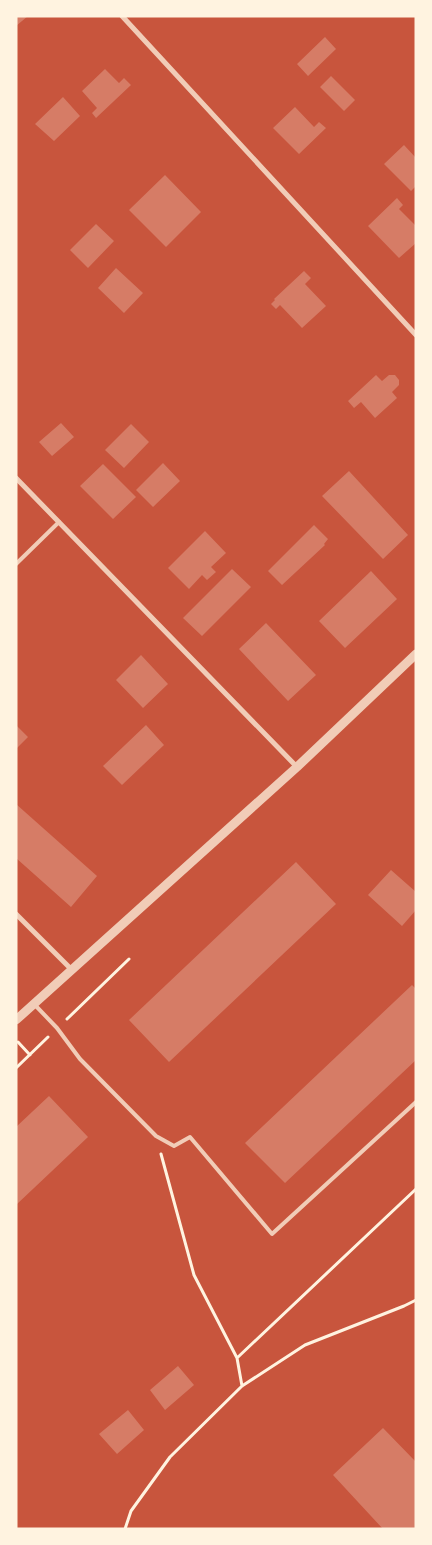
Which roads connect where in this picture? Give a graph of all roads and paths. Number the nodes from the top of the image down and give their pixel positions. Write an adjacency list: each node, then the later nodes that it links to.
1 (122, 16): 2 (street)
2 (416, 334)
3 (16, 478): 4 (street)
4 (60, 522): 5 (lane); 7 (street)
5 (16, 564)
6 (416, 654): 7 (street)
7 (297, 767): 10 (street)
8 (16, 914): 10 (street)
9 (129, 959): 13 (path)
10 (72, 970): 11 (street)
11 (33, 1004): 12 (street); 13 (lane)
12 (16, 1020)
13 (57, 1028): 15 (path); 18 (lane)
14 (18, 1042): 15 (path)
15 (30, 1055): 16 (path)
16 (16, 1068)
17 (416, 1102): 18 (lane)
18 (156, 1136): 21 (path)
19 (416, 1189): 21 (path)
20 (416, 1300): 22 (path)
21 (236, 1358): 22 (path)
22 (242, 1386): 23 (path)
23 (125, 1529)

